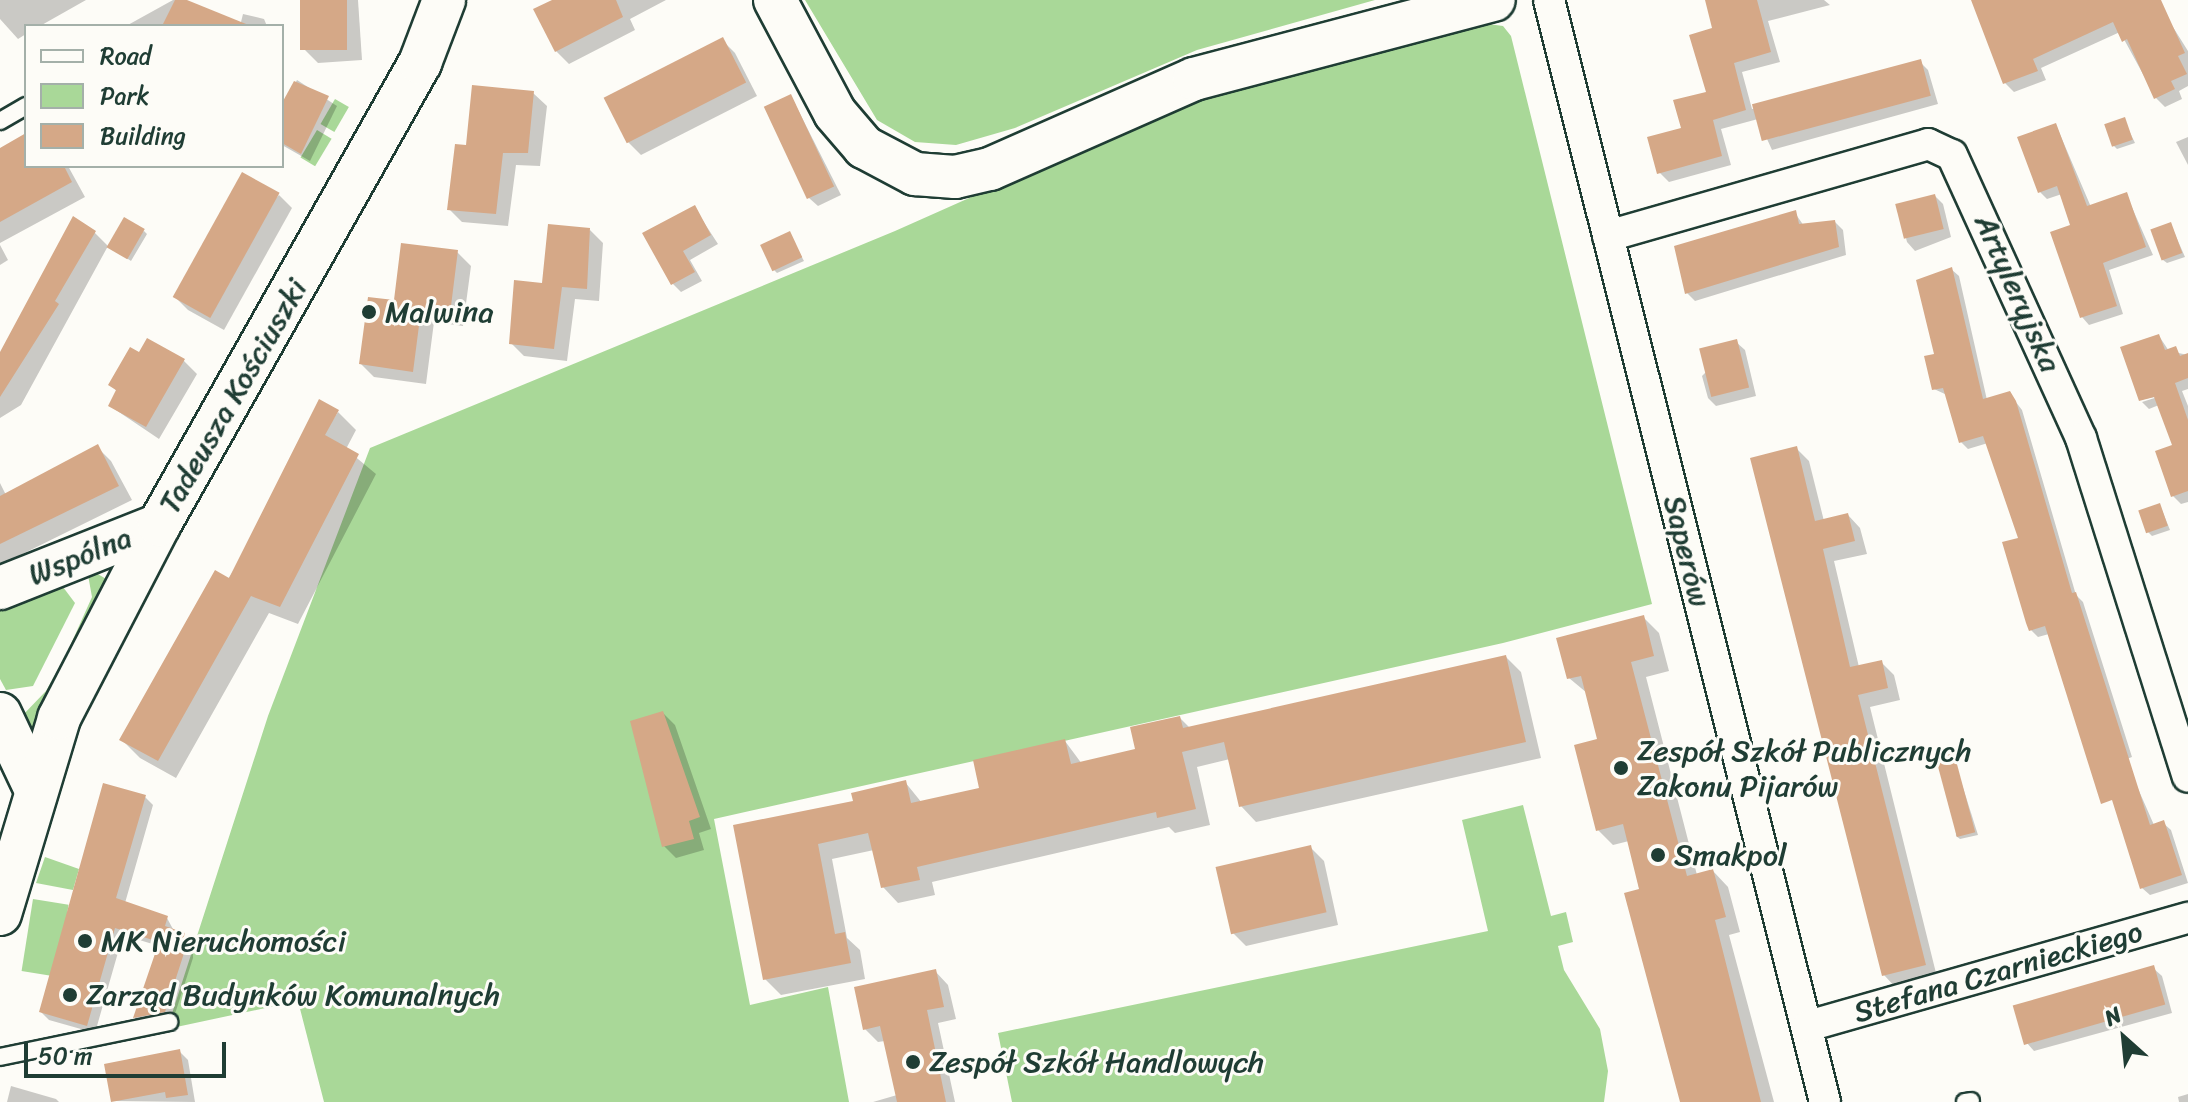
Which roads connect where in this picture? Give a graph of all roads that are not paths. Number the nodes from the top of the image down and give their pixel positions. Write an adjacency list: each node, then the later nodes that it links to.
1 (775, 0): 2 (street)
2 (1494, 0)
3 (1549, 0): 7 (street, Saperów)
4 (441, 3): 8 (street, Tadeusza Kościuszki)
5 (24, 107): 6 (lane)
6 (0, 121)
7 (1608, 236): 11 (street, Artyleryjska); 16 (street, Saperów)
8 (159, 525): 9 (street, Wspólna); 12 (street, Tadeusza Kościuszki)
9 (0, 588)
10 (0, 714): 12 (street)
11 (2188, 777)
12 (35, 788): 13 (street, Tadeusza Kościuszki)
13 (0, 914)
14 (2188, 918): 16 (street, Stefana Czarnieckiego)
15 (169, 1022): 17 (lane)
16 (1808, 1026): 18 (street, Saperów)
17 (0, 1057)
18 (1825, 1102)

